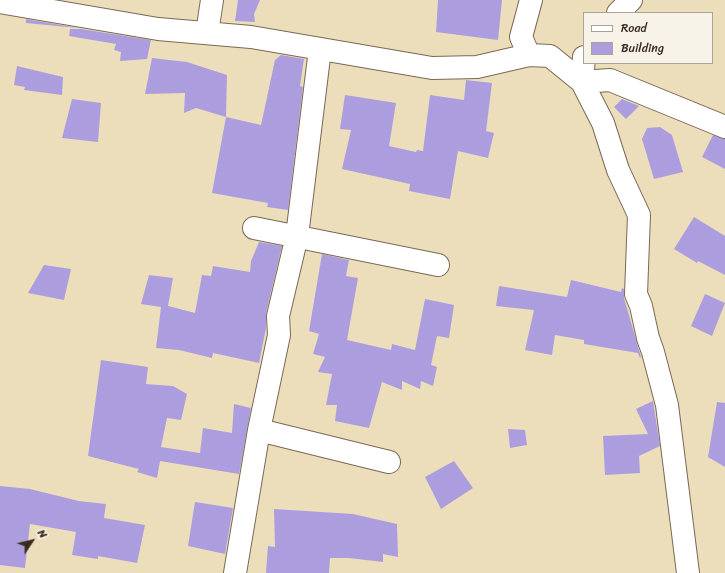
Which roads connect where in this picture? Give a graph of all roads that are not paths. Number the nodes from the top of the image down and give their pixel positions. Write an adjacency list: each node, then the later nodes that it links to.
1 (212, 0): 6 (street)
2 (531, 0): 8 (street)
3 (631, 0): 5 (street)
4 (0, 2): 6 (street)
5 (619, 12)
6 (206, 33): 7 (street)
7 (320, 49): 8 (street); 13 (street)
8 (528, 56): 10 (street)
9 (583, 64): 10 (street)
10 (582, 82): 11 (street); 18 (street)
11 (725, 127)
12 (254, 228): 13 (street)
13 (297, 236): 14 (street); 15 (street)
14 (438, 265)
15 (259, 430): 16 (street); 17 (street)
16 (389, 462)
17 (235, 573)
18 (688, 573)

